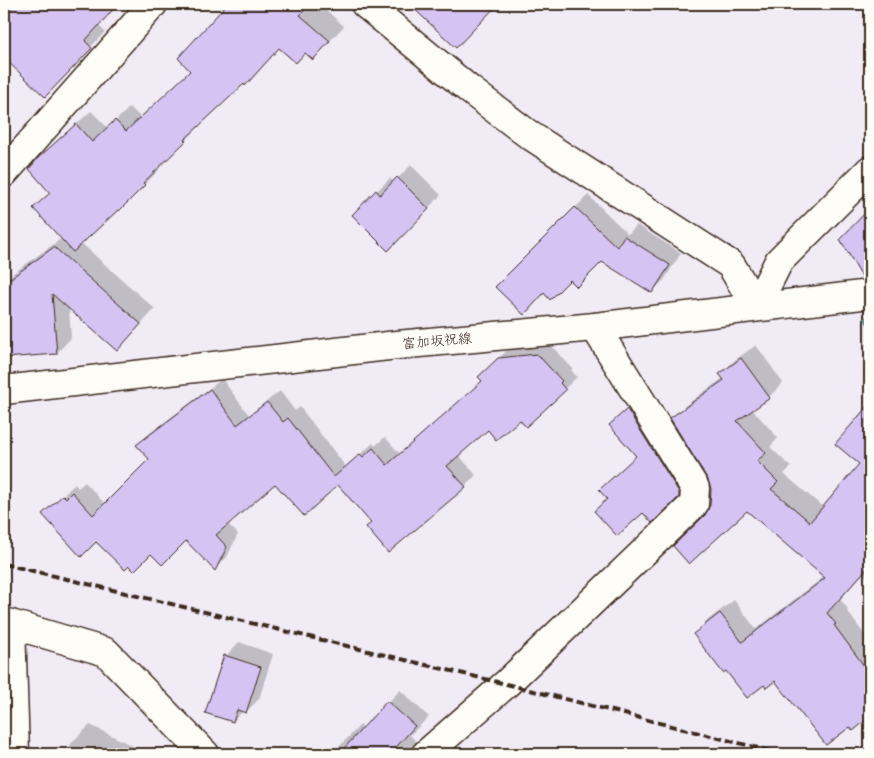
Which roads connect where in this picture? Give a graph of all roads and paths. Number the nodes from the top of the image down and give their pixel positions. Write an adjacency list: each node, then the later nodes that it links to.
1 (152, 4): 4 (street)
2 (365, 4): 6 (street)
3 (870, 170): 6 (street)
4 (4, 173)
5 (870, 294): 6 (street, 富加坂祝線)
6 (756, 307): 7 (street, 富加坂祝線)
7 (594, 327): 8 (street, 富加坂祝線); 12 (street)
8 (4, 390)
9 (7, 623): 10 (street); 11 (street)
10 (15, 754)
11 (205, 754)
12 (426, 754)

